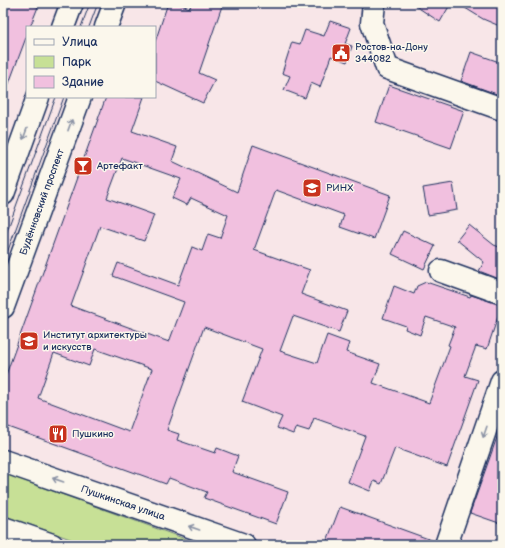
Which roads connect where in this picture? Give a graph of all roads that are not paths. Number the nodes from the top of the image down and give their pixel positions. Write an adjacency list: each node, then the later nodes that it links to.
1 (115, 3): 3 (street)
2 (374, 3): 6 (street)
3 (106, 26)
4 (38, 98): 7 (street, one-way to 7)
5 (80, 98): 10 (street, Будённовский проспект, one-way to 5)
6 (502, 109)
7 (3, 194)
8 (441, 271): 9 (street)
9 (502, 293)
10 (3, 307)
11 (502, 381): 16 (street, one-way to 16)
12 (3, 461): 15 (street, Пушкинская улица, one-way to 12)
13 (3, 528): 14 (street)
14 (52, 545)
15 (244, 545)
16 (446, 545)

